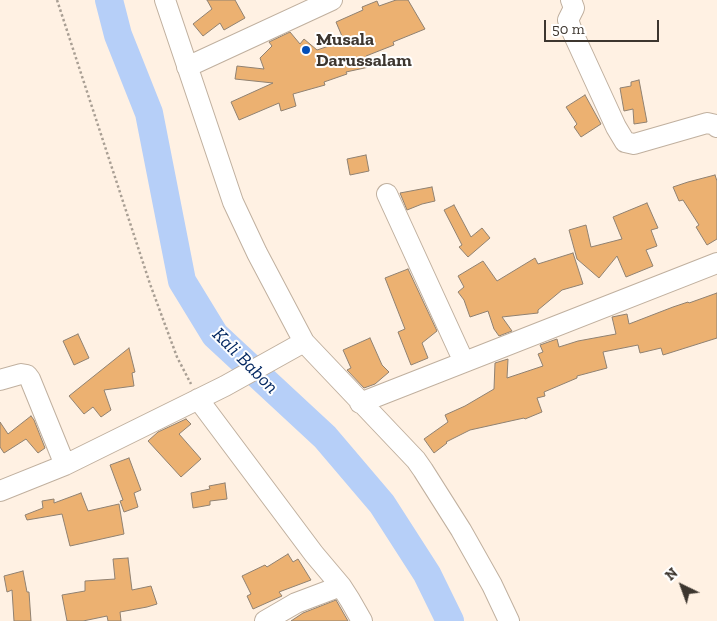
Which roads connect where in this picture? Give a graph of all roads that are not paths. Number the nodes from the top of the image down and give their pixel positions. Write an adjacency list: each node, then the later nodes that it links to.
1 (165, 0): 4 (street)
2 (332, 0): 4 (street)
3 (571, 0): 5 (street)
4 (187, 67): 8 (street)
5 (717, 126)
6 (387, 194): 9 (street)
7 (717, 263): 9 (street)
8 (298, 346): 11 (street); 12 (street)
9 (464, 362): 12 (street)
10 (0, 380): 13 (street)
11 (198, 398): 13 (street); 15 (street)
12 (360, 403): 18 (street)
13 (65, 466): 14 (street)
14 (0, 491)
15 (341, 586): 16 (street); 17 (street)
16 (264, 621)
17 (362, 621)
18 (509, 621)

